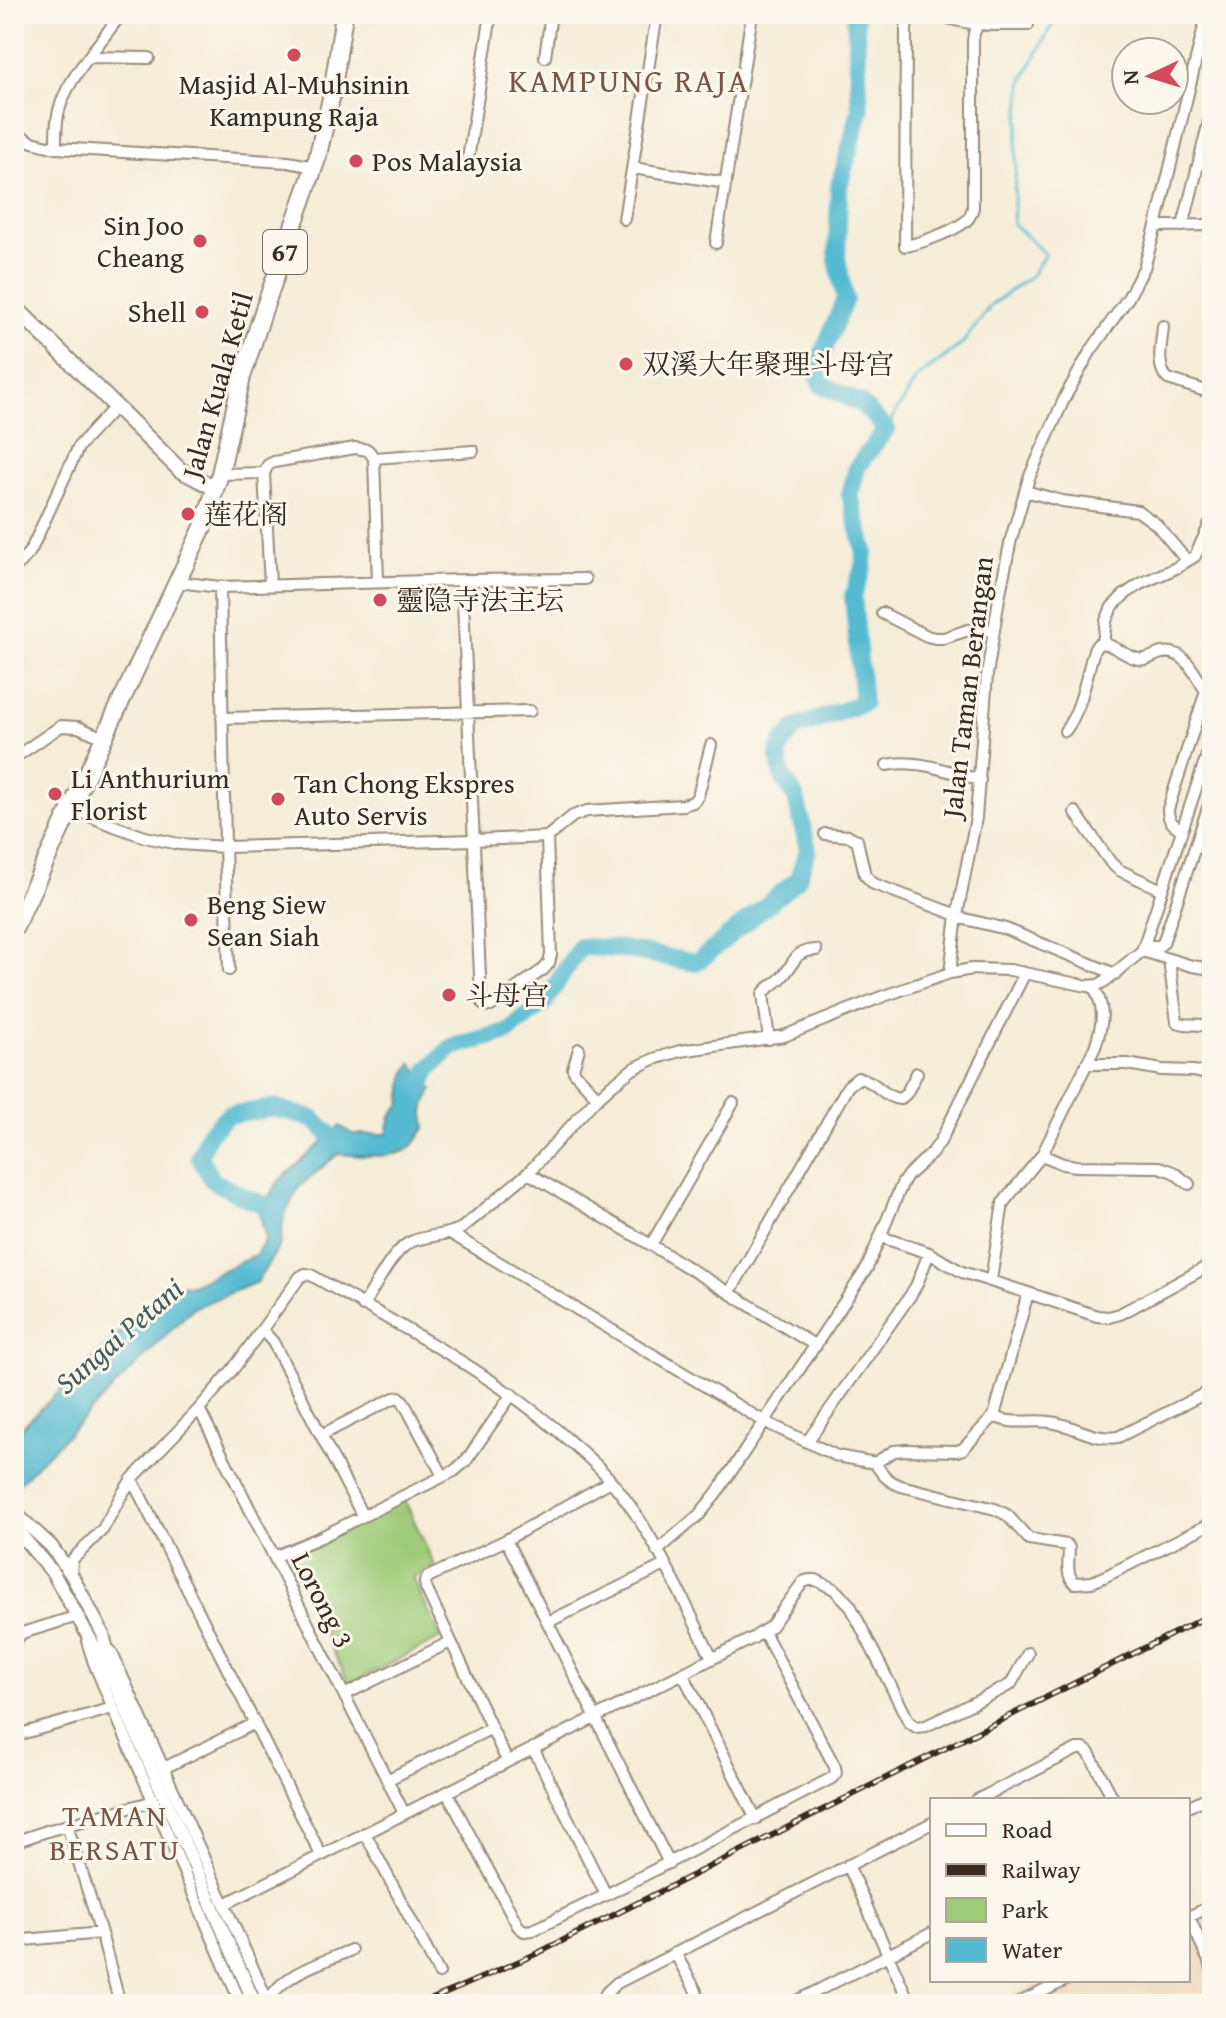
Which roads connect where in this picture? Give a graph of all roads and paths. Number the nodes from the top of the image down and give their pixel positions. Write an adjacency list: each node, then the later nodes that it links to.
1 (121, 14): 15 (street)
2 (344, 14): 22 (main road, Jalan Kuala Ketil / 67)
3 (491, 14): 21 (street)
4 (551, 14): 16 (street)
5 (657, 14): 23 (street)
6 (752, 14): 24 (street)
7 (910, 14): 11 (street)
8 (936, 14): 11 (street)
9 (982, 14): 11 (street)
10 (1207, 14): 13 (street, Jalan Taman Berangan)
11 (977, 25): 12 (street)
12 (1028, 25)
13 (1200, 41): 14 (street); 27 (street, Jalan Taman Berangan)
14 (1212, 44)
15 (90, 57): 17 (street); 20 (street)
16 (545, 57)
17 (149, 58)
18 (1212, 109): 28 (street)
19 (14, 132): 20 (street)
20 (56, 148): 22 (street)
21 (467, 165)
22 (315, 167): 37 (main road, Jalan Kuala Ketil / 67)
23 (633, 168): 24 (street); 25 (street)
24 (726, 183): 29 (street)
25 (624, 219)
26 (1212, 225): 28 (street)
27 (1156, 226): 28 (street); 38 (street, Jalan Taman Berangan)
28 (1183, 226)
29 (716, 243)
30 (14, 306): 33 (main road)
31 (1163, 326): 32 (street)
32 (1212, 393)
33 (115, 407): 37 (main road); 41 (street)
34 (473, 451): 35 (street)
35 (374, 458): 36 (street); 45 (street)
36 (264, 473): 37 (street); 46 (street)
37 (218, 481): 44 (main road, Jalan Kuala Ketil / 67)
38 (1025, 491): 40 (street); 49 (street, Jalan Taman Berangan)
39 (1212, 520): 40 (street)
40 (1187, 561): 50 (street)
41 (14, 568)
42 (585, 579): 43 (street)
43 (462, 580): 45 (street); 53 (street)
44 (178, 582): 47 (street); 56 (main road, Jalan Kuala Ketil / 67)
45 (378, 582): 46 (street)
46 (270, 585): 47 (street)
47 (220, 587): 54 (street)
48 (882, 613): 49 (street)
49 (994, 630): 61 (street, Jalan Taman Berangan)
50 (1103, 643): 51 (street); 55 (street)
51 (1210, 692): 65 (street)
52 (530, 711): 53 (street)
53 (469, 713): 54 (street); 68 (street)
54 (222, 718): 69 (street)
55 (1065, 731)
56 (104, 738): 59 (street); 63 (main road, Jalan Kuala Ketil / 67)
57 (1212, 740): 65 (street)
58 (711, 745): 67 (street)
59 (14, 758)
60 (887, 765): 61 (street)
61 (980, 780): 71 (street, Jalan Taman Berangan)
62 (1212, 796): 73 (street)
63 (71, 808): 69 (street); 72 (main road, Jalan Kuala Ketil / 67)
64 (1075, 812): 70 (street)
65 (1182, 830): 70 (street)
66 (825, 834): 71 (street)
67 (547, 837): 68 (street); 68 (street)
68 (475, 840): 69 (street)
69 (225, 847): 77 (street)
70 (1162, 890): 73 (street)
71 (957, 916): 78 (street, Jalan Taman Berangan); 80 (street)
72 (14, 929)
73 (1143, 949): 75 (street); 80 (street)
74 (816, 950): 83 (street)
75 (1169, 959): 76 (street); 82 (street)
76 (1212, 969)
77 (229, 970)
78 (950, 973): 79 (street); 83 (street)
79 (1025, 973): 81 (street); 94 (street)
80 (1115, 974): 81 (street)
81 (1093, 986): 85 (street)
82 (1212, 1028)
83 (769, 1039): 88 (street)
84 (579, 1049): 88 (street)
85 (1088, 1064): 87 (street); 90 (street)
86 (917, 1073): 99 (street)
87 (1209, 1074)
88 (598, 1098): 91 (street)
89 (733, 1103): 95 (street)
90 (1042, 1155): 92 (street); 98 (street)
91 (528, 1173): 93 (street); 95 (street)
92 (1189, 1184)
93 (450, 1233): 101 (street); 108 (street)
94 (881, 1237): 96 (street); 103 (street)
95 (651, 1245): 99 (street)
96 (929, 1253): 98 (street); 110 (street)
97 (1212, 1264): 100 (street)
98 (991, 1280): 100 (street)
99 (730, 1292): 103 (street)
100 (1028, 1293): 107 (street)
101 (363, 1306): 102 (street); 105 (street)
102 (263, 1331): 106 (street); 109 (street)
103 (816, 1346): 108 (street)
104 (1212, 1390): 107 (street)
105 (512, 1394): 112 (street); 114 (street)
106 (199, 1409): 113 (street); 121 (street, Lorong 3)
107 (994, 1416): 111 (street)
108 (765, 1422): 110 (street); 120 (street)
109 (321, 1435): 112 (street); 116 (street)
110 (807, 1442): 111 (street)
111 (875, 1463): 117 (street)
112 (443, 1476): 116 (street)
113 (132, 1479): 123 (street); 138 (street)
114 (611, 1481): 119 (street); 120 (street)
115 (14, 1512): 118 (street)
116 (362, 1515): 121 (street)
117 (1212, 1523)
118 (22, 1529): 123 (street); 124 (street)
119 (506, 1540): 125 (street); 130 (street)
120 (657, 1551): 122 (street)
121 (274, 1557): 135 (street, Lorong 3)
122 (665, 1565): 125 (street); 132 (street)
123 (71, 1574): 128 (street)
124 (78, 1616): 126 (street); 129 (street)
125 (548, 1622): 137 (street)
126 (86, 1630): 134 (street); 136 (street)
127 (764, 1632): 131 (street); 132 (street); 152 (street)
128 (103, 1634): 134 (street); 143 (street)
129 (14, 1642)
130 (450, 1642): 135 (street); 139 (street)
131 (1028, 1653)
132 (712, 1658): 133 (street)
133 (683, 1674): 137 (street); 152 (street)
134 (114, 1682): 179 (street)
135 (344, 1695): 144 (street, Lorong 3)
136 (113, 1708): 140 (street); 149 (street)
137 (595, 1718): 141 (street); 158 (street)
138 (255, 1723): 143 (street); 157 (street)
139 (492, 1728): 142 (street); 144 (street)
140 (17, 1735)
141 (533, 1748): 142 (street); 160 (street)
142 (507, 1761): 145 (street)
143 (164, 1768): 161 (street)
144 (387, 1780): 151 (street, Lorong 3)
145 (447, 1792): 151 (street); 160 (street)
146 (1212, 1795): 150 (street)
147 (981, 1798): 148 (street)
148 (1113, 1798)
149 (154, 1801): 154 (street); 178 (street)
150 (1190, 1806)
151 (404, 1813): 155 (street)
152 (756, 1819): 158 (street)
153 (930, 1824): 159 (street)
154 (67, 1825): 156 (street); 165 (street)
155 (365, 1833): 157 (street); 172 (street)
156 (14, 1842)
157 (321, 1855): 161 (street)
158 (669, 1863): 160 (street)
159 (848, 1865): 169 (street); 170 (street)
160 (606, 1895)
161 (225, 1904): 173 (street)
162 (1212, 1906): 163 (street)
163 (1190, 1917)
164 (1190, 1919): 171 (street)
165 (101, 1933): 167 (street); 177 (street)
166 (930, 1934): 170 (street)
167 (14, 1941)
168 (351, 1950): 174 (street)
169 (675, 1953): 181 (street); 182 (street)
170 (888, 1955): 176 (street); 183 (street)
171 (1212, 1968)
172 (439, 1973)
173 (257, 1976): 174 (street); 180 (street)
174 (285, 1980): 180 (street)
175 (1062, 1982): 184 (street)
176 (797, 2003)
177 (120, 2004)
178 (241, 2004)
179 (255, 2004)
180 (268, 2004)
181 (600, 2004)
182 (699, 2004)
183 (910, 2004)
184 (1017, 2004)

